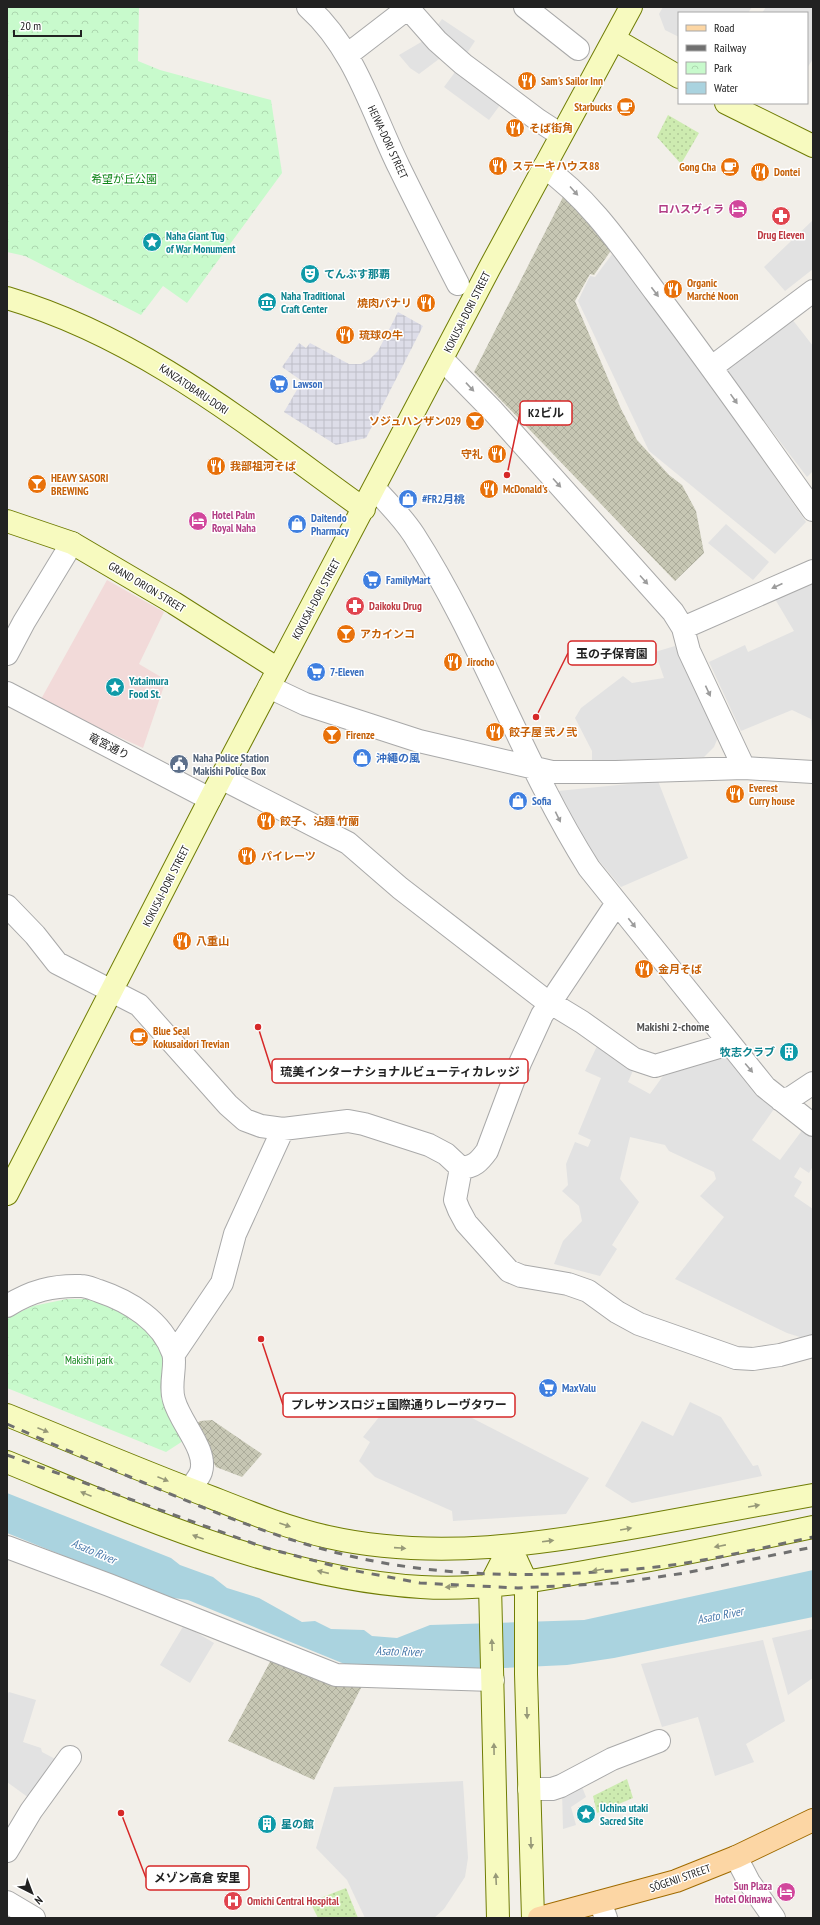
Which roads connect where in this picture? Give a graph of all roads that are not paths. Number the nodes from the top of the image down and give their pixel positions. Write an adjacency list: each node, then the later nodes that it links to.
1 (308, 7): 7 (street, HEIWA-DORI STREET)
2 (526, 7): 6 (street)
3 (631, 7): 5 (street, KOKUSAI-DORI STREET)
4 (410, 10): 7 (street); 10 (street)
5 (614, 39): 8 (street); 10 (street, KOKUSAI-DORI STREET)
6 (578, 49)
7 (347, 55): 13 (street, HEIWA-DORI STREET)
8 (678, 77)
9 (728, 104): 11 (street)
10 (561, 135): 12 (street, KOKUSAI-DORI STREET)
11 (813, 146)
12 (544, 167): 16 (street, KOKUSAI-DORI STREET); 17 (street, one-way to 17)
13 (458, 284)
14 (813, 291): 17 (street)
15 (7, 298): 19 (street, KANZATOBARU-DORI)
16 (442, 360): 18 (street, KOKUSAI-DORI STREET); 24 (street, one-way to 24)
17 (712, 367): 20 (street, one-way to 20)
18 (374, 489): 19 (street, KOKUSAI-DORI STREET); 29 (street)
19 (364, 509): 26 (street, KOKUSAI-DORI STREET)
20 (813, 510)
21 (7, 521): 22 (street, GRAND ORION STREET)
22 (72, 543): 25 (street); 26 (street, GRAND ORION STREET)
23 (813, 571): 24 (street, one-way to 24)
24 (683, 628): 28 (street, one-way to 28)
25 (7, 654)
26 (274, 678): 29 (street); 31 (street, KOKUSAI-DORI STREET)
27 (7, 693): 32 (street, 竜宮通り)
28 (744, 768): 29 (street); 30 (street)
29 (535, 769): 33 (street, one-way to 33)
30 (813, 772)
31 (221, 778): 32 (street, KOKUSAI-DORI STREET); 36 (street)
32 (210, 799): 35 (street, KOKUSAI-DORI STREET)
33 (617, 904): 36 (street); 37 (street, one-way to 37)
34 (7, 906): 35 (street)
35 (112, 991): 41 (street); 43 (street, KOKUSAI-DORI STREET)
36 (551, 1003): 37 (street); 42 (street)
37 (729, 1044): 39 (street, one-way to 39)
38 (813, 1083): 39 (street)
39 (781, 1100): 40 (street)
40 (813, 1125)
41 (283, 1129): 42 (street); 46 (street)
42 (461, 1168): 45 (street)
43 (7, 1194)
44 (7, 1306): 46 (street)
45 (813, 1346)
46 (174, 1354): 49 (street)
47 (7, 1415): 49 (street, one-way to 49)
48 (7, 1462): 55 (street, one-way to 48)
49 (190, 1490): 52 (street, one-way to 52)
50 (813, 1494): 52 (street, one-way to 50)
51 (813, 1527): 54 (street, one-way to 54)
52 (510, 1546): 54 (street); 55 (street)
53 (7, 1547): 56 (street)
54 (526, 1581): 55 (street); 59 (street, one-way to 59)
55 (490, 1585): 56 (street, one-way to 55)
56 (493, 1677): 66 (street, one-way to 56)
57 (659, 1741): 59 (street)
58 (70, 1757): 61 (street)
59 (529, 1788): 67 (street, one-way to 67)
60 (813, 1820): 62 (main road, SŌGENJI STREET)
61 (7, 1851)
62 (736, 1857): 64 (main road, SŌGENJI STREET); 69 (street)
63 (7, 1902): 65 (street)
64 (603, 1910): 68 (main road, SŌGENJI STREET)
65 (34, 1918)
66 (498, 1918)
67 (534, 1918)
68 (539, 1918)
69 (774, 1918)

